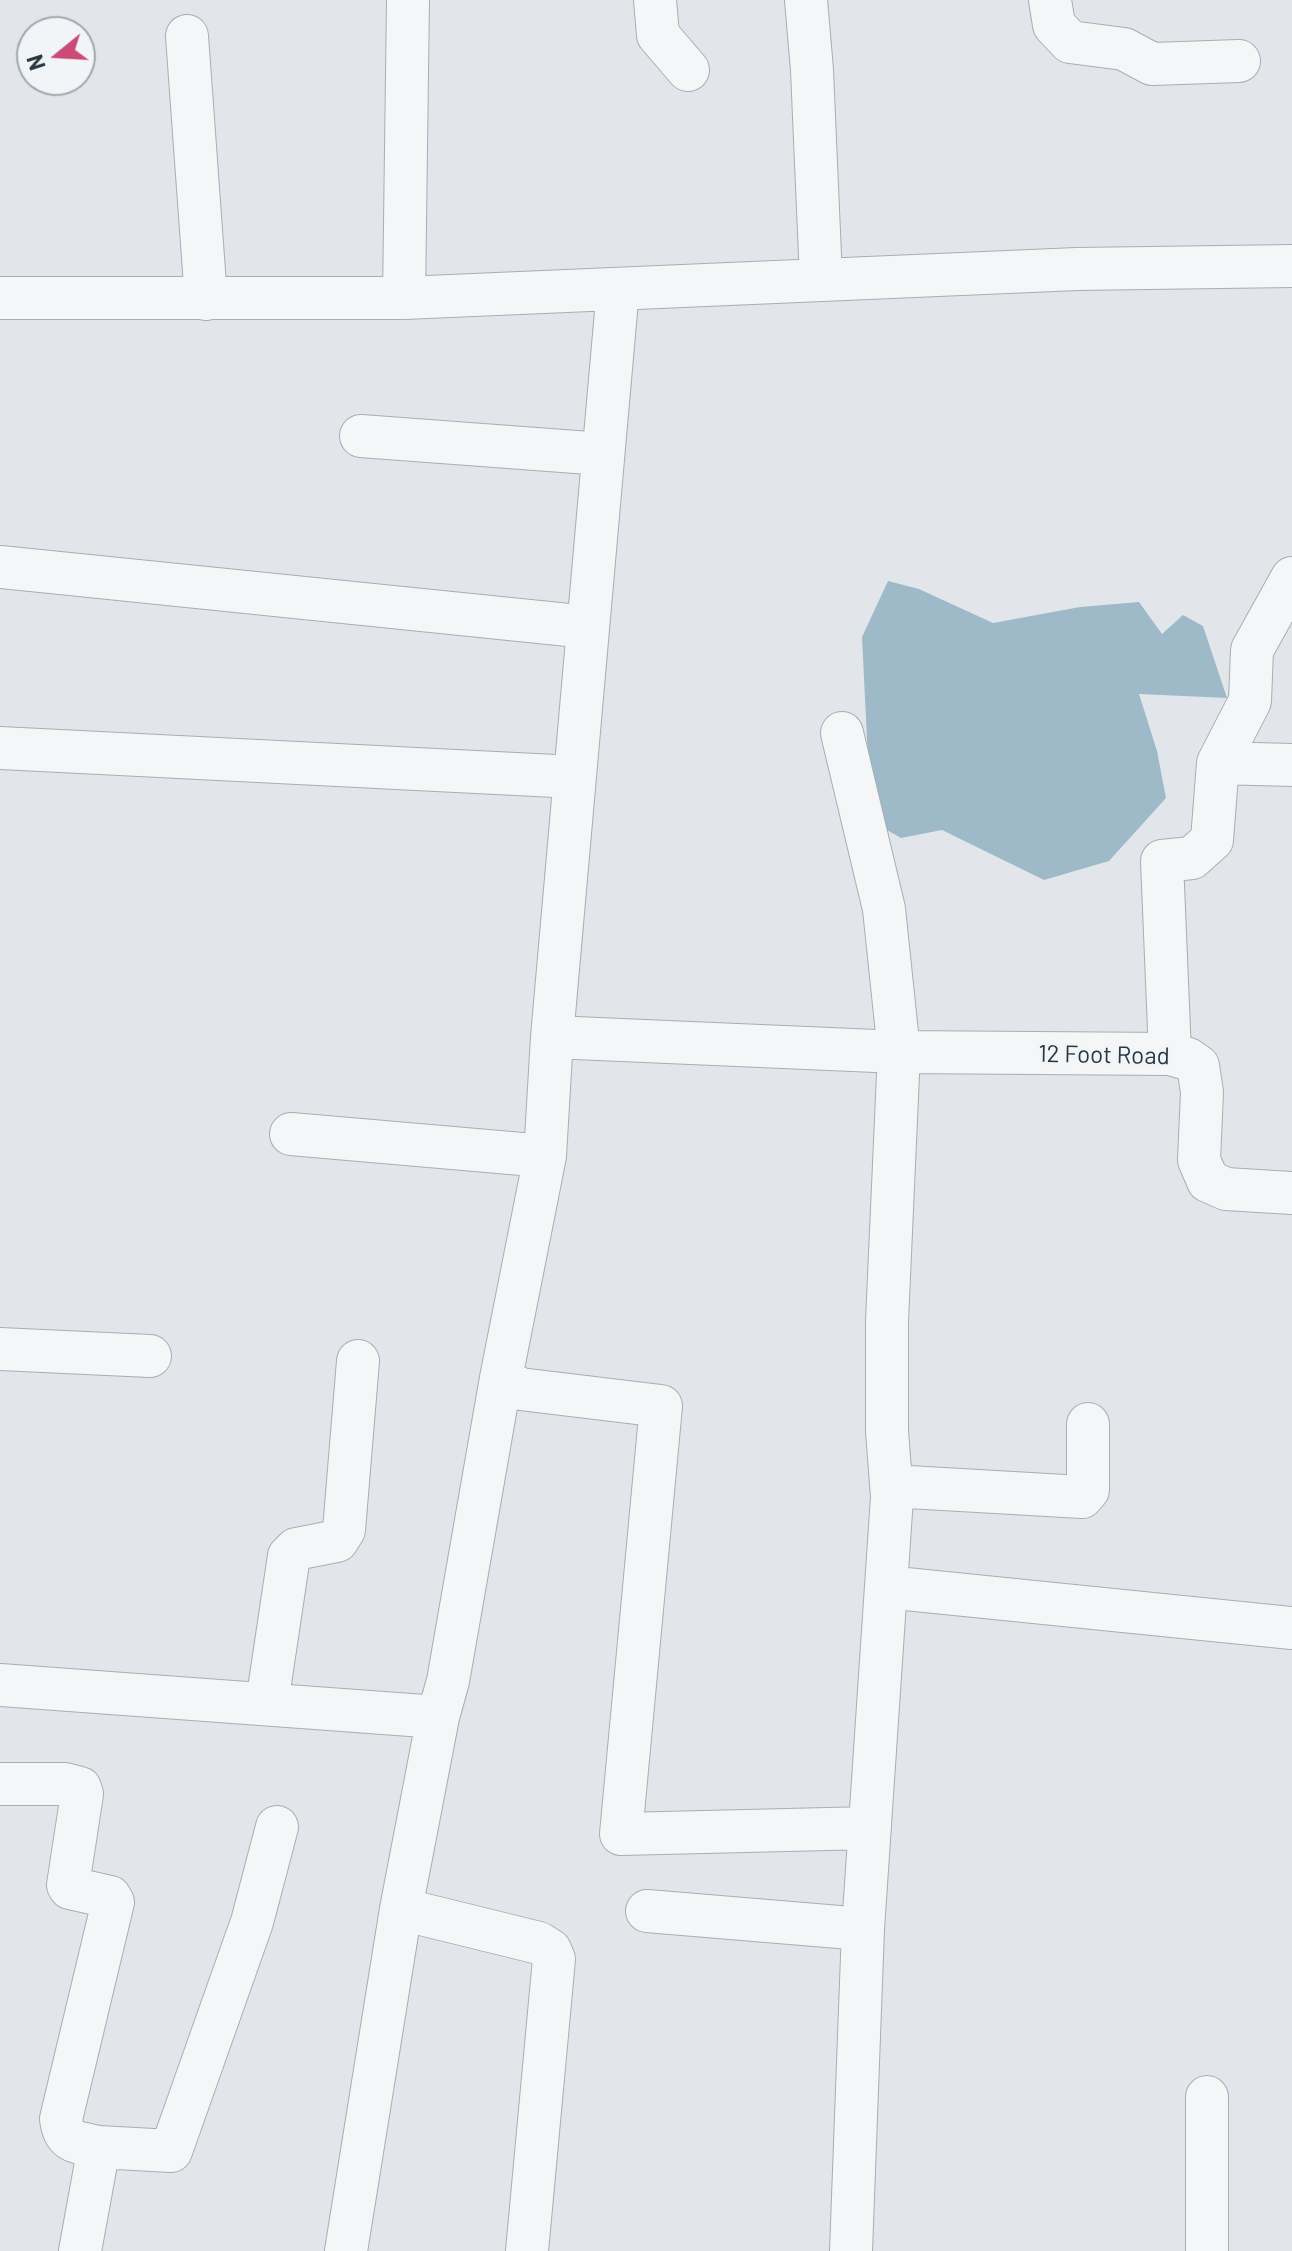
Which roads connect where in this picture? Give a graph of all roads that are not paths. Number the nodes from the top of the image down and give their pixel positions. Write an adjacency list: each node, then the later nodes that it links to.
1 (408, 0): 12 (street)
2 (655, 0): 7 (street)
3 (806, 0): 9 (street)
4 (1050, 0): 6 (street)
5 (187, 36): 13 (street)
6 (1239, 61)
7 (688, 70)
8 (1292, 266): 9 (street)
9 (821, 279): 10 (street)
10 (618, 289): 12 (street); 15 (street)
11 (0, 298): 13 (street)
12 (404, 298): 13 (street)
13 (206, 299)
14 (361, 436): 15 (street)
15 (603, 454): 18 (street)
16 (0, 567): 18 (street)
17 (1292, 578): 21 (street)
18 (588, 627): 23 (street)
19 (842, 733): 25 (street)
20 (0, 748): 23 (street)
21 (1218, 763): 22 (street); 26 (street)
22 (1292, 765)
23 (575, 777): 24 (street)
24 (552, 1037): 25 (street, 12 Foot Road); 28 (street)
25 (899, 1052): 26 (street, 12 Foot Road); 35 (street)
26 (1170, 1054): 29 (street, 12 Foot Road)
27 (291, 1134): 28 (street)
28 (545, 1156): 33 (street)
29 (1292, 1193)
30 (0, 1349): 31 (street)
31 (150, 1356)
32 (358, 1361): 39 (street)
33 (501, 1378): 40 (street); 43 (street)
34 (1088, 1424): 35 (street)
35 (891, 1486): 36 (street)
36 (886, 1587): 37 (street); 43 (street)
37 (1292, 1628)
38 (0, 1685): 39 (street)
39 (267, 1703): 40 (street)
40 (438, 1717): 44 (street)
41 (0, 1784): 48 (street)
42 (277, 1827): 48 (street)
43 (870, 1828): 46 (street)
44 (401, 1909): 50 (street); 51 (street)
45 (647, 1911): 46 (street)
46 (863, 1929): 52 (street)
47 (1207, 2097): 53 (street)
48 (99, 2147): 49 (street)
49 (80, 2251)
50 (346, 2251)
51 (527, 2251)
52 (851, 2251)
53 (1207, 2251)

